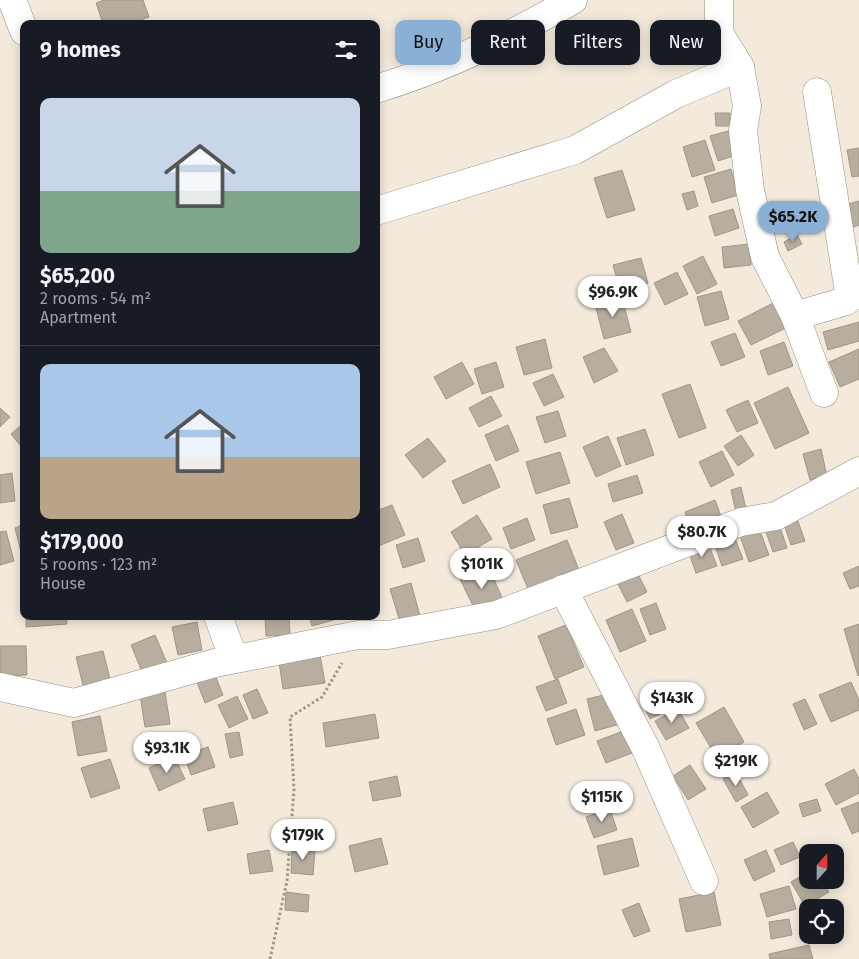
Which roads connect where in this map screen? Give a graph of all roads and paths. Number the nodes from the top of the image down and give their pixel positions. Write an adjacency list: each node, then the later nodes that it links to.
1 (12, 0): 4 (street)
2 (573, 0): 6 (street)
3 (719, 0): 5 (street)
4 (20, 21)
5 (740, 68): 8 (street); 9 (street)
6 (380, 88)
7 (817, 92): 9 (street)
8 (380, 210)
9 (795, 316): 10 (street)
10 (824, 393)
11 (859, 471): 12 (street)
12 (563, 589): 14 (street); 17 (street)
13 (219, 620): 15 (street)
14 (358, 635): 15 (street); 18 (path)
15 (234, 659): 16 (street)
16 (0, 687)
17 (704, 881)
18 (270, 959)

